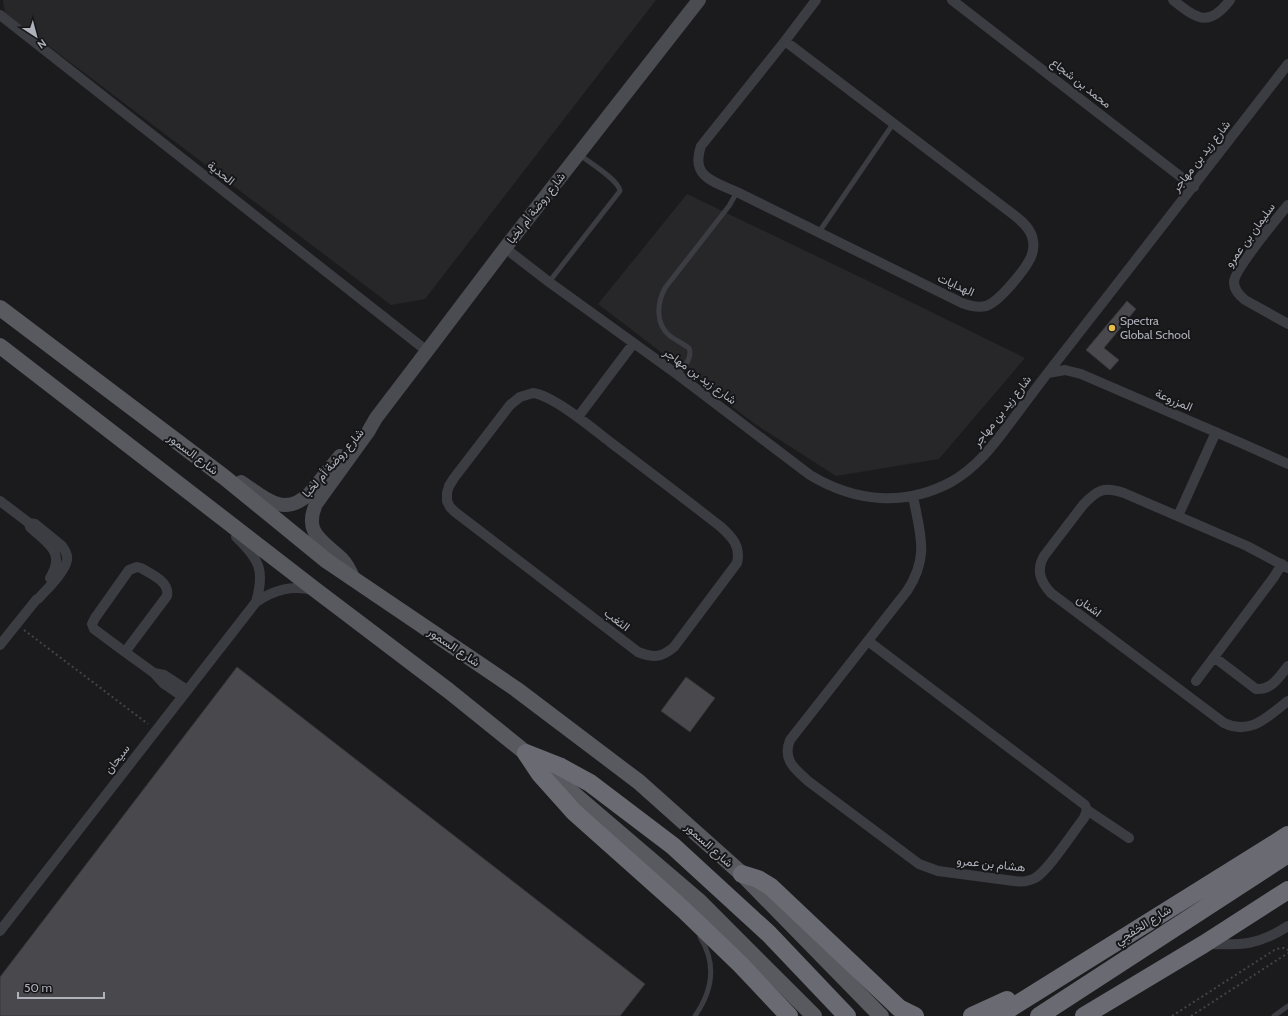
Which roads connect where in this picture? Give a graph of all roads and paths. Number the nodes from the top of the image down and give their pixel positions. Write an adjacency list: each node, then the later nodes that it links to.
1 (699, 0): 10 (street, شارع روضة أم لخبا)
2 (816, 0): 7 (street, الهدايات)
3 (952, 0): 11 (street, محمد بن شجاع)
4 (1173, 0): 5 (street)
5 (1230, 0)
6 (0, 15): 21 (street, الحدية)
7 (785, 41): 9 (street, الهدايات); 12 (street, الهدايات)
8 (1288, 64): 11 (street, شارع زيد بن مهاجر)
9 (893, 124): 14 (lane); 14 (street, الهدايات)
10 (578, 154): 15 (street, شارع روضة أم لخبا); 16 (lane)
11 (1194, 187): 22 (street, شارع زيد بن مهاجر)
12 (737, 192): 14 (street, الهدايات); 23 (lane)
13 (1288, 205): 18 (street, سليمان بن عمرو)
14 (819, 232)
15 (505, 248): 16 (street, شارع زيد بن مهاجر); 21 (street, شارع روضة أم لخبا)
16 (549, 282): 19 (street, شارع زيد بن مهاجر)
17 (0, 308): 28 (main road, شارع السمور)
18 (1288, 324)
19 (633, 344): 23 (street, شارع زيد بن مهاجر); 24 (street)
20 (0, 346): 29 (main road)
21 (427, 351): 25 (street, شارع روضة أم لخبا)
22 (1048, 373): 26 (street, المزروعة); 30 (street, شارع زيد بن مهاجر)
23 (678, 375): 30 (street, شارع زيد بن مهاجر)
24 (578, 417): 24 (street, الثغب)
25 (376, 418): 28 (street, شارع روضة أم لخبا); 34 (street, شارع روضة أم لخبا)
26 (1216, 432): 27 (street, المزروعة); 32 (street)
27 (1288, 464)
28 (224, 477): 34 (main road, شارع السمور)
29 (187, 490): 35 (main road); 36 (street, سيحان)
30 (913, 496): 38 (street, هشام بن عمرو)
31 (0, 502): 37 (street)
32 (1178, 516): 33 (street, اشنان); 46 (street, اشنان)
33 (1285, 566): 41 (street)
34 (354, 580): 53 (main road, شارع السمور)
35 (317, 591): 36 (street, سيحان); 48 (main road)
36 (256, 602): 45 (street, سيحان)
37 (17, 624): 39 (street); 47 (path)
38 (868, 641): 49 (street); 49 (street, هشام بن عمرو)
39 (0, 645)
40 (126, 652): 40 (street); 45 (street)
41 (1214, 657): 43 (street); 44 (street)
42 (1288, 666): 43 (street)
43 (1284, 679)
44 (1196, 681)
45 (185, 693): 47 (street, سيحان)
46 (1288, 701)
47 (156, 730): 58 (street, سيحان)
48 (526, 753): 56 (highway); 65 (main road); 66 (highway)
49 (1087, 810): 51 (street)
50 (1288, 835): 54 (highway, شارع الخفجي)
51 (1129, 838)
52 (1288, 854): 71 (highway)
53 (742, 874): 67 (main road, شارع السمور); 68 (highway)
54 (1219, 878): 69 (highway); 70 (highway, شارع الخفجي)
55 (1288, 890): 59 (highway)
56 (684, 910): 63 (lane); 64 (highway)
57 (1288, 926): 59 (street)
58 (0, 931)
59 (1204, 944): 72 (highway)
60 (1288, 950): 73 (path)
61 (1288, 953): 74 (path)
62 (1288, 1006): 75 (lane)
63 (695, 1016)
64 (789, 1016)
65 (814, 1016)
66 (847, 1016)
67 (881, 1016)
68 (915, 1016)
69 (972, 1016)
70 (998, 1016)
71 (1039, 1016)
72 (1084, 1016)
73 (1172, 1016)
74 (1191, 1016)
75 (1274, 1016)

